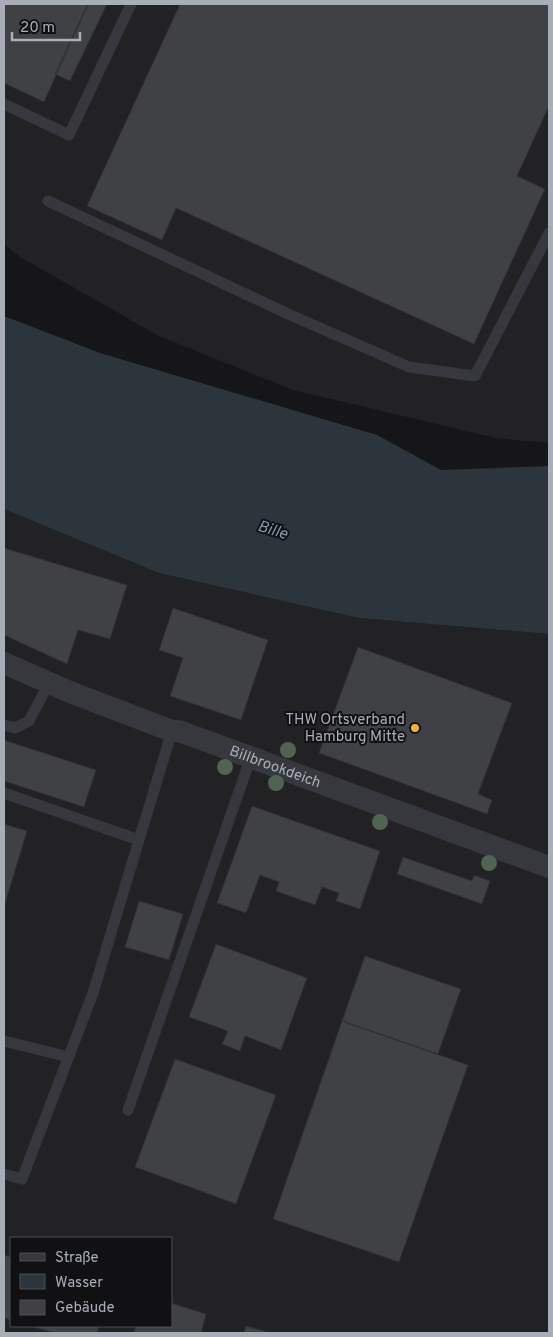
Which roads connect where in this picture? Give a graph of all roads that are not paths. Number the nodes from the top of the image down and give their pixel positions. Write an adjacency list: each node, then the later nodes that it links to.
1 (131, 4): 2 (lane)
2 (4, 104)
3 (48, 201): 4 (lane)
4 (549, 233)
5 (4, 663): 6 (street, Billbrookdeich)
6 (49, 684): 7 (lane); 8 (street, Billbrookdeich)
7 (4, 725)
8 (172, 731): 9 (street, Billbrookdeich); 11 (lane)
9 (251, 757): 12 (street, Billbrookdeich); 15 (lane)
10 (4, 793): 11 (lane)
11 (140, 840): 14 (lane)
12 (548, 865)
13 (4, 1041): 14 (lane)
14 (69, 1057): 16 (lane)
15 (128, 1110)
16 (4, 1174)

